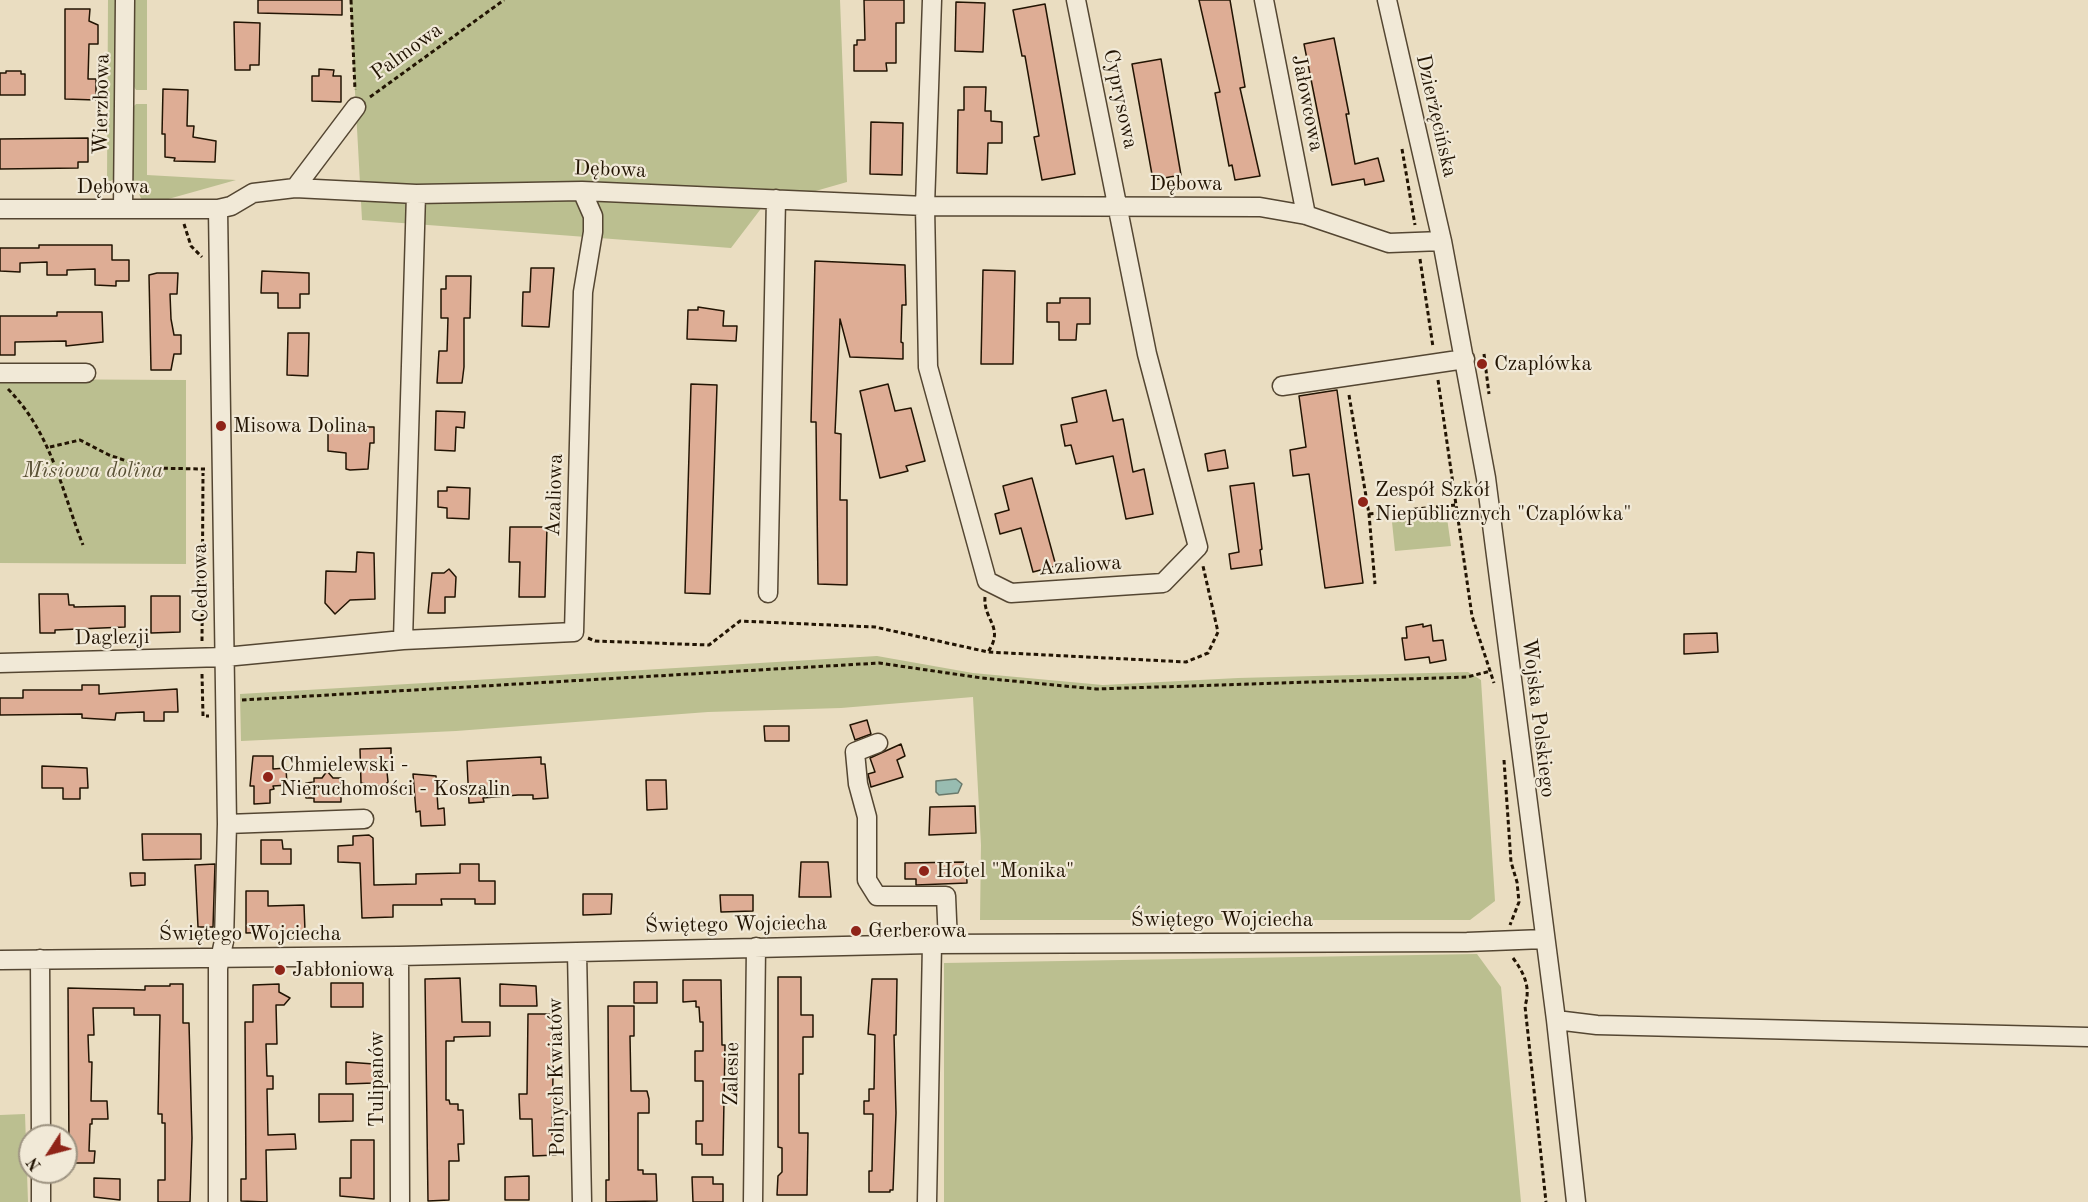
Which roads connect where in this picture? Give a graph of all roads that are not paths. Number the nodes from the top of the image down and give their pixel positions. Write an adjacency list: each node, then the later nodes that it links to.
1 (125, 0): 14 (street, Wierzbowa)
2 (933, 0): 11 (street)
3 (1076, 0): 12 (street, Cyprysowa)
4 (1264, 0): 16 (street, Jałowcowa)
5 (1387, 0): 17 (street, Dzierżęcińska)
6 (356, 107): 7 (street)
7 (295, 188): 9 (street, Dębowa); 15 (street, Dębowa)
8 (582, 190): 9 (street, Dębowa); 10 (street, Dębowa); 23 (street, Azaliowa)
9 (416, 194): 23 (street)
10 (776, 199): 11 (street, Dębowa); 22 (street)
11 (925, 206): 12 (street, Dębowa); 12 (street, Azaliowa)
12 (1119, 206): 16 (street, Dębowa)
13 (0, 209): 14 (street, Dębowa)
14 (123, 209): 15 (street, Dębowa)
15 (218, 209): 24 (street, Cedrowa)
16 (1306, 215): 17 (street, Dębowa)
17 (1442, 241): 18 (street, Wojska Polskiego)
18 (1465, 359): 21 (street); 29 (street, Wojska Polskiego)
19 (86, 373): 20 (street)
20 (3, 381)
21 (1282, 387)
22 (768, 593)
23 (403, 640): 24 (street)
24 (225, 657): 25 (street, Daglezji); 28 (street, Cedrowa)
25 (0, 663)
26 (878, 743): 30 (street)
27 (364, 819): 28 (street)
28 (227, 824): 34 (street, Cedrowa)
29 (1544, 939): 30 (street, Świętego Wojciecha); 37 (street, Wojska Polskiego)
30 (940, 943): 31 (street, Świętego Wojciecha); 46 (street)
31 (756, 947): 32 (street, Świętego Wojciecha); 45 (street, Zalesie)
32 (577, 951): 33 (street, Świętego Wojciecha); 44 (street, Polnych Kwiatów)
33 (399, 956): 34 (street, Świętego Wojciecha); 43 (street, Tulipanów)
34 (221, 957): 35 (street, Świętego Wojciecha); 42 (street)
35 (39, 959): 36 (street, Świętego Wojciecha); 39 (street)
36 (0, 960)
37 (1556, 1020): 38 (street); 47 (street, Wojska Polskiego)
38 (2088, 1037)
39 (41, 1124)
40 (41, 1184): 41 (street)
41 (41, 1202)
42 (218, 1202)
43 (400, 1202)
44 (582, 1202)
45 (753, 1202)
46 (927, 1202)
47 (1576, 1202)

